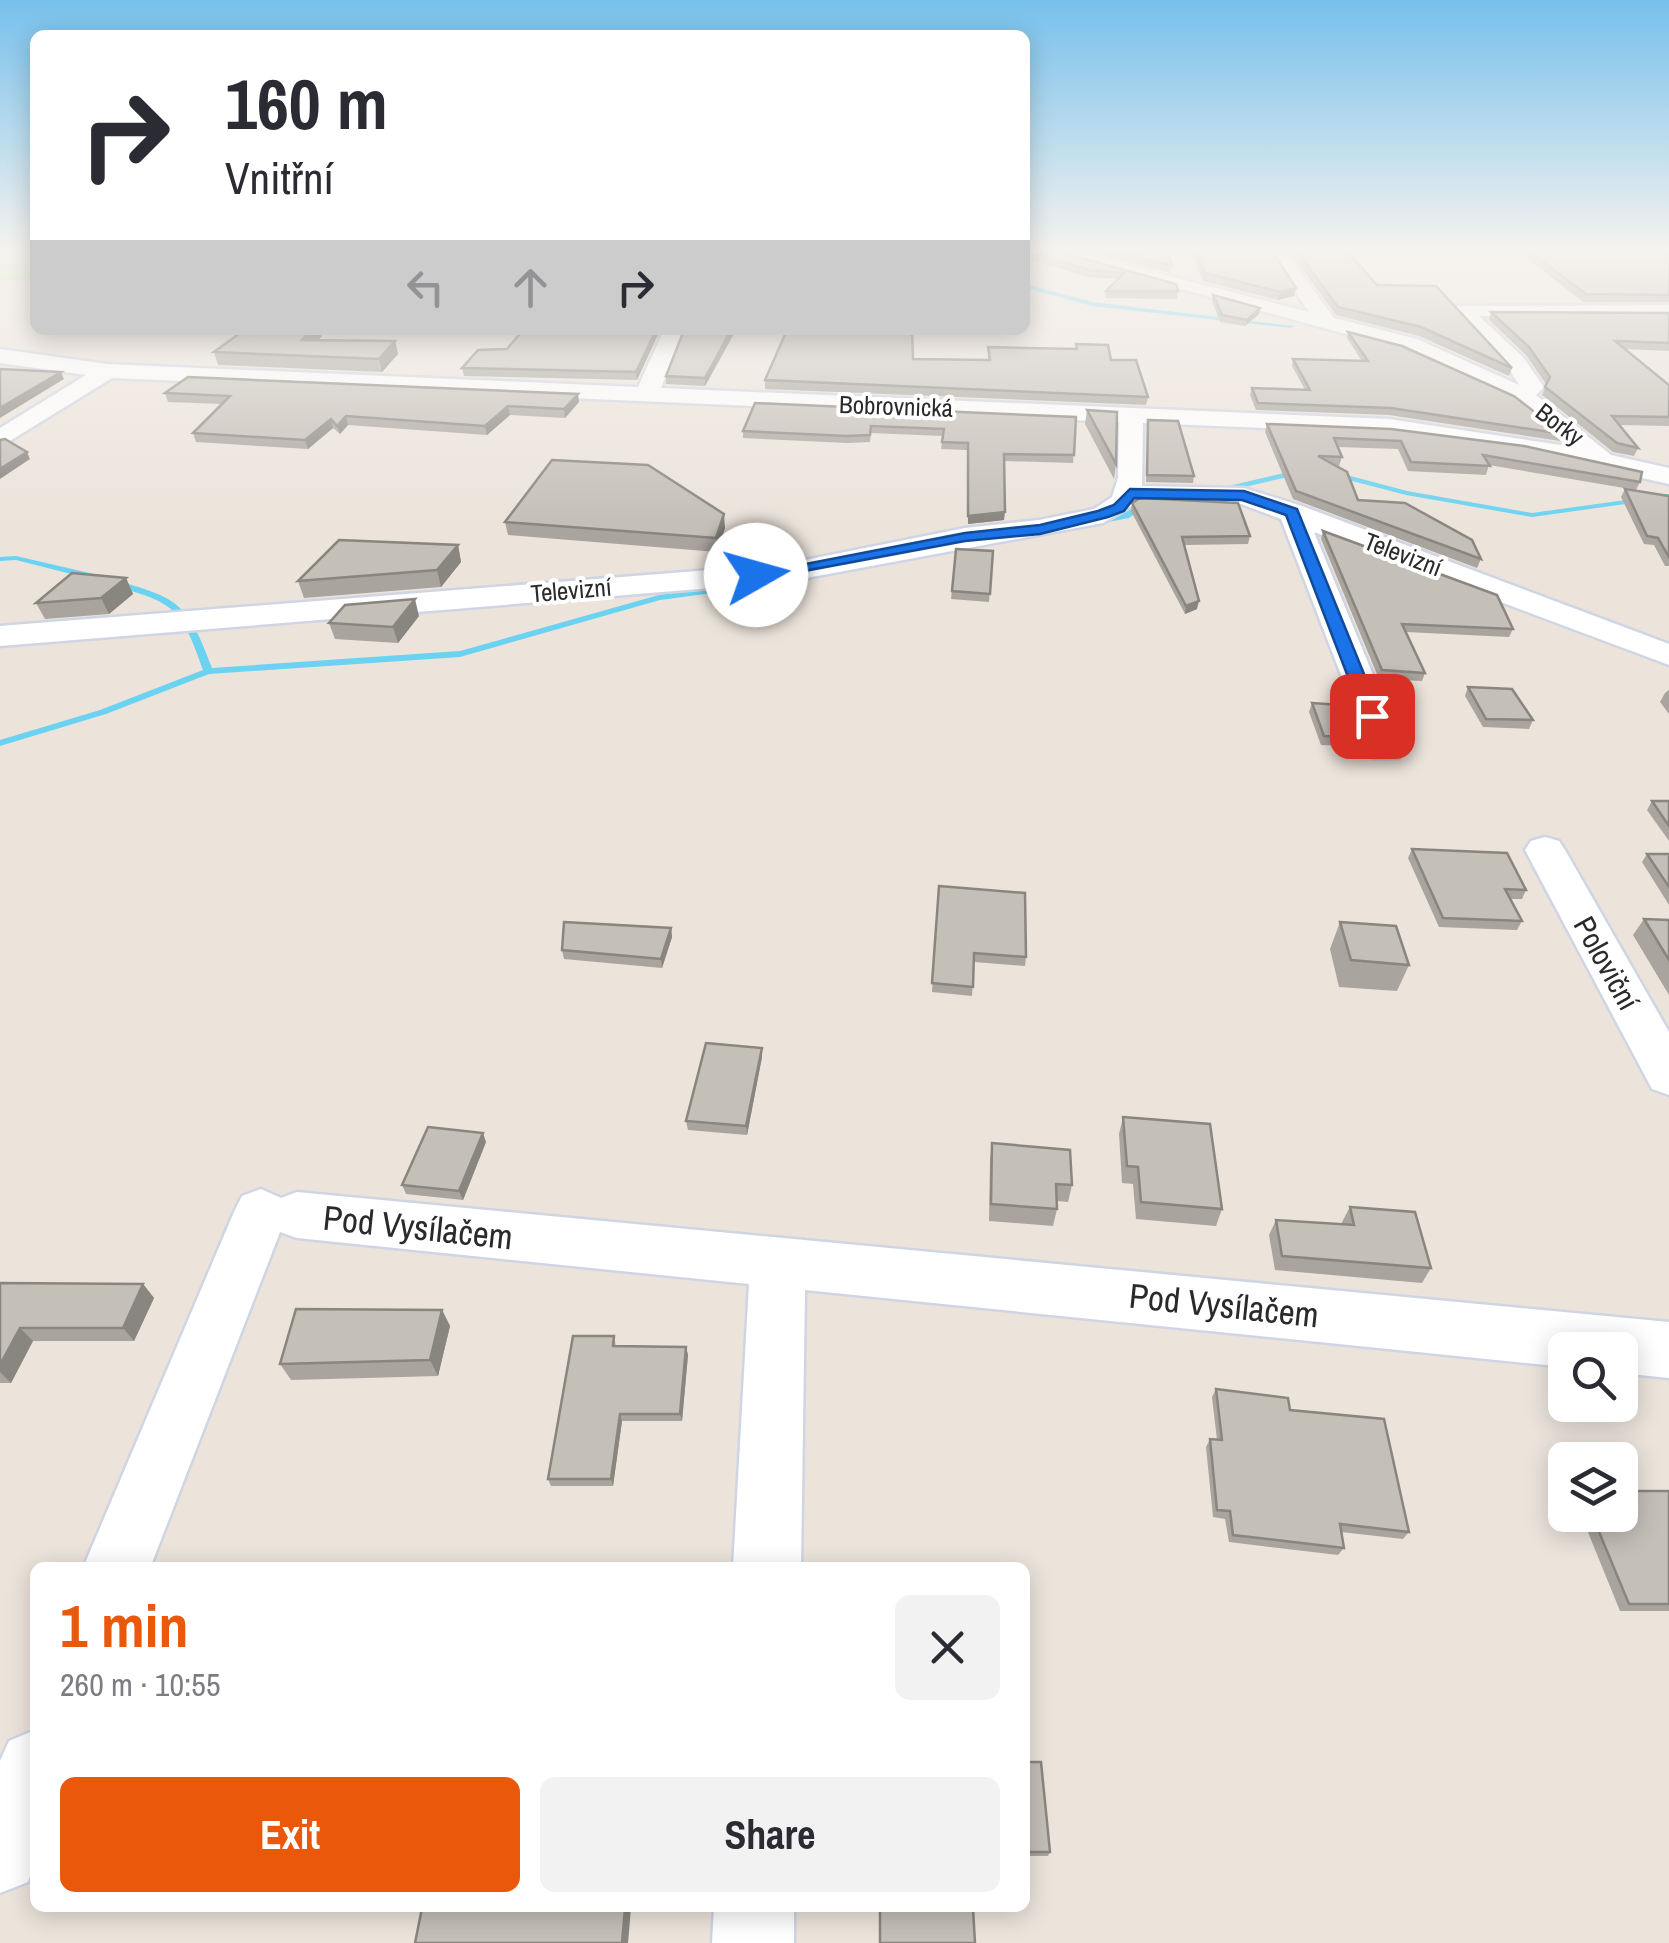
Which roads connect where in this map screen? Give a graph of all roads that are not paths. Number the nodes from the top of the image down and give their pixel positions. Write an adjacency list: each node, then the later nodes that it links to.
1 (669, 342): 6 (street)
2 (1402, 342): 7 (street, Borky)
3 (1494, 342): 7 (street)
4 (0, 356): 5 (street, Bobrovnická)
5 (108, 371): 6 (street, Bobrovnická); 9 (street)
6 (646, 395): 8 (street, Bobrovnická)
7 (1521, 395): 10 (street, Borky)
8 (1131, 414): 10 (street, Bobrovnická); 12 (street)
9 (0, 439)
10 (1608, 461): 11 (street, Bobrovnická)
11 (1669, 476)
12 (1130, 494): 13 (street, Televizní); 14 (street, Televizní)
13 (1292, 512): 15 (street, Televizní); 16 (street)
14 (0, 636)
15 (1669, 655)
16 (1386, 750)
17 (1545, 850): 18 (street, Poloviční)
18 (1669, 1076)
19 (778, 1262): 20 (street, Pod Vysílačem); 21 (street, Pod Vysílačem); 22 (street)
20 (1669, 1350)
21 (119, 1562)
22 (766, 1562)
23 (30, 1780): 24 (street)
24 (0, 1854)
25 (754, 1912): 26 (street)
26 (753, 1943)

